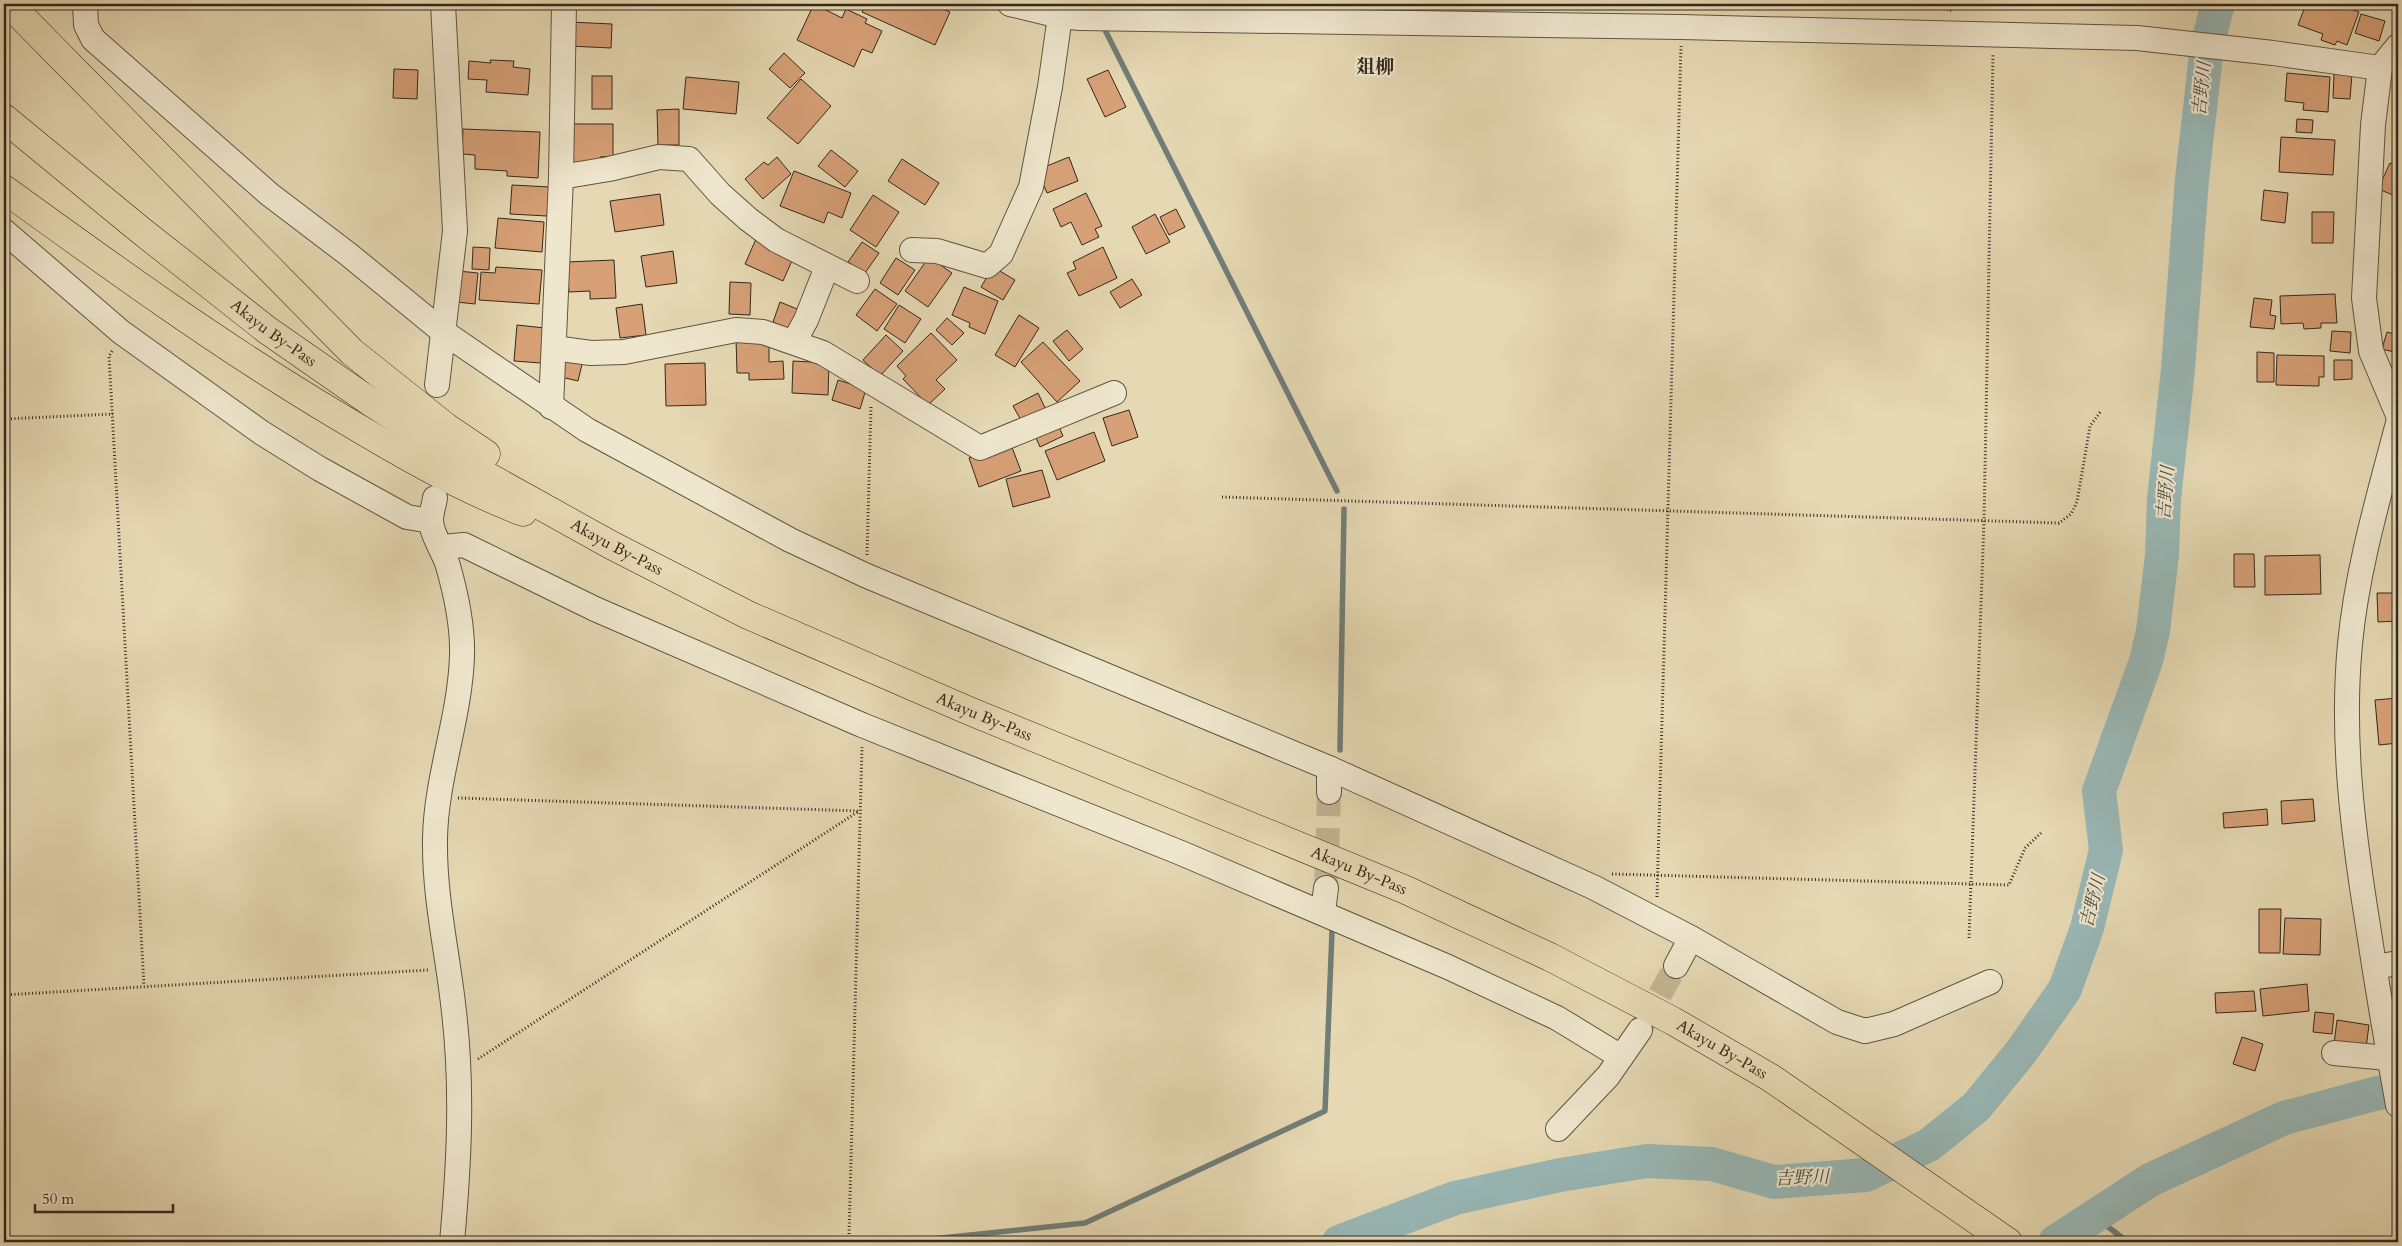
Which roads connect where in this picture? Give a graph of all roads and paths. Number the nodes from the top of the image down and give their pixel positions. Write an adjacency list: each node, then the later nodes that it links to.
1 (9, 4): 38 (highway)
2 (85, 4): 20 (street)
3 (443, 4): 20 (street)
4 (564, 4): 14 (street)
5 (1010, 4): 8 (street)
6 (1934, 4): 7 (path)
7 (1960, 15)
8 (1070, 17): 9 (street); 17 (street)
9 (1682, 27): 10 (street); 35 (path)
10 (1993, 34): 12 (street); 37 (path)
11 (2398, 46): 12 (street)
12 (2380, 68): 30 (street)
13 (4, 118): 38 (highway, Akayu By-Pass)
14 (561, 177): 18 (street); 23 (street)
15 (4, 189): 38 (highway)
16 (4, 232): 21 (street)
17 (912, 250)
18 (827, 267): 19 (street); 22 (street)
19 (857, 281)
20 (442, 331): 25 (street); 27 (street)
21 (121, 332): 29 (path); 36 (street)
22 (794, 342): 23 (street); 24 (street)
23 (554, 348): 27 (street)
24 (871, 384): 26 (street); 40 (path)
25 (437, 385)
26 (1114, 393)
27 (551, 407): 40 (street)
28 (2101, 411): 37 (path)
29 (113, 414): 31 (path); 60 (path)
30 (2398, 415)
31 (4, 419)
32 (2398, 423): 57 (street)
33 (1222, 497): 35 (path)
34 (435, 498): 36 (street)
35 (1668, 510): 37 (path); 47 (path)
36 (431, 521): 39 (street)
37 (1984, 521): 48 (path)
38 (611, 545): 71 (highway, Akayu By-Pass)
39 (442, 546): 41 (street); 44 (street)
40 (867, 576): 42 (street)
41 (862, 725): 45 (path); 51 (street)
42 (1329, 768): 43 (street); 49 (street)
43 (1328, 792)
44 (440, 797): 45 (path); 58 (street)
45 (859, 811): 66 (path); 69 (path)
46 (2042, 833): 48 (path)
47 (1656, 874): 48 (path); 49 (path); 52 (path)
48 (1973, 883): 54 (path)
49 (1593, 887): 52 (street)
50 (1326, 888): 51 (street)
51 (1323, 912): 64 (street)
52 (1657, 920): 53 (street)
53 (1691, 938): 56 (street); 59 (street)
54 (1970, 938)
55 (2398, 962): 57 (street)
56 (1676, 966)
57 (2375, 967): 65 (street)
58 (448, 969): 60 (path); 66 (street)
59 (1990, 982)
60 (144, 986): 61 (path)
61 (4, 995)
62 (1640, 1030): 64 (street)
63 (2334, 1052): 65 (street)
64 (1621, 1058): 68 (street)
65 (2394, 1059): 67 (street)
66 (459, 1071): 70 (street)
67 (2398, 1105)
68 (1558, 1129)
69 (849, 1234)
70 (452, 1242)
71 (2008, 1242)

